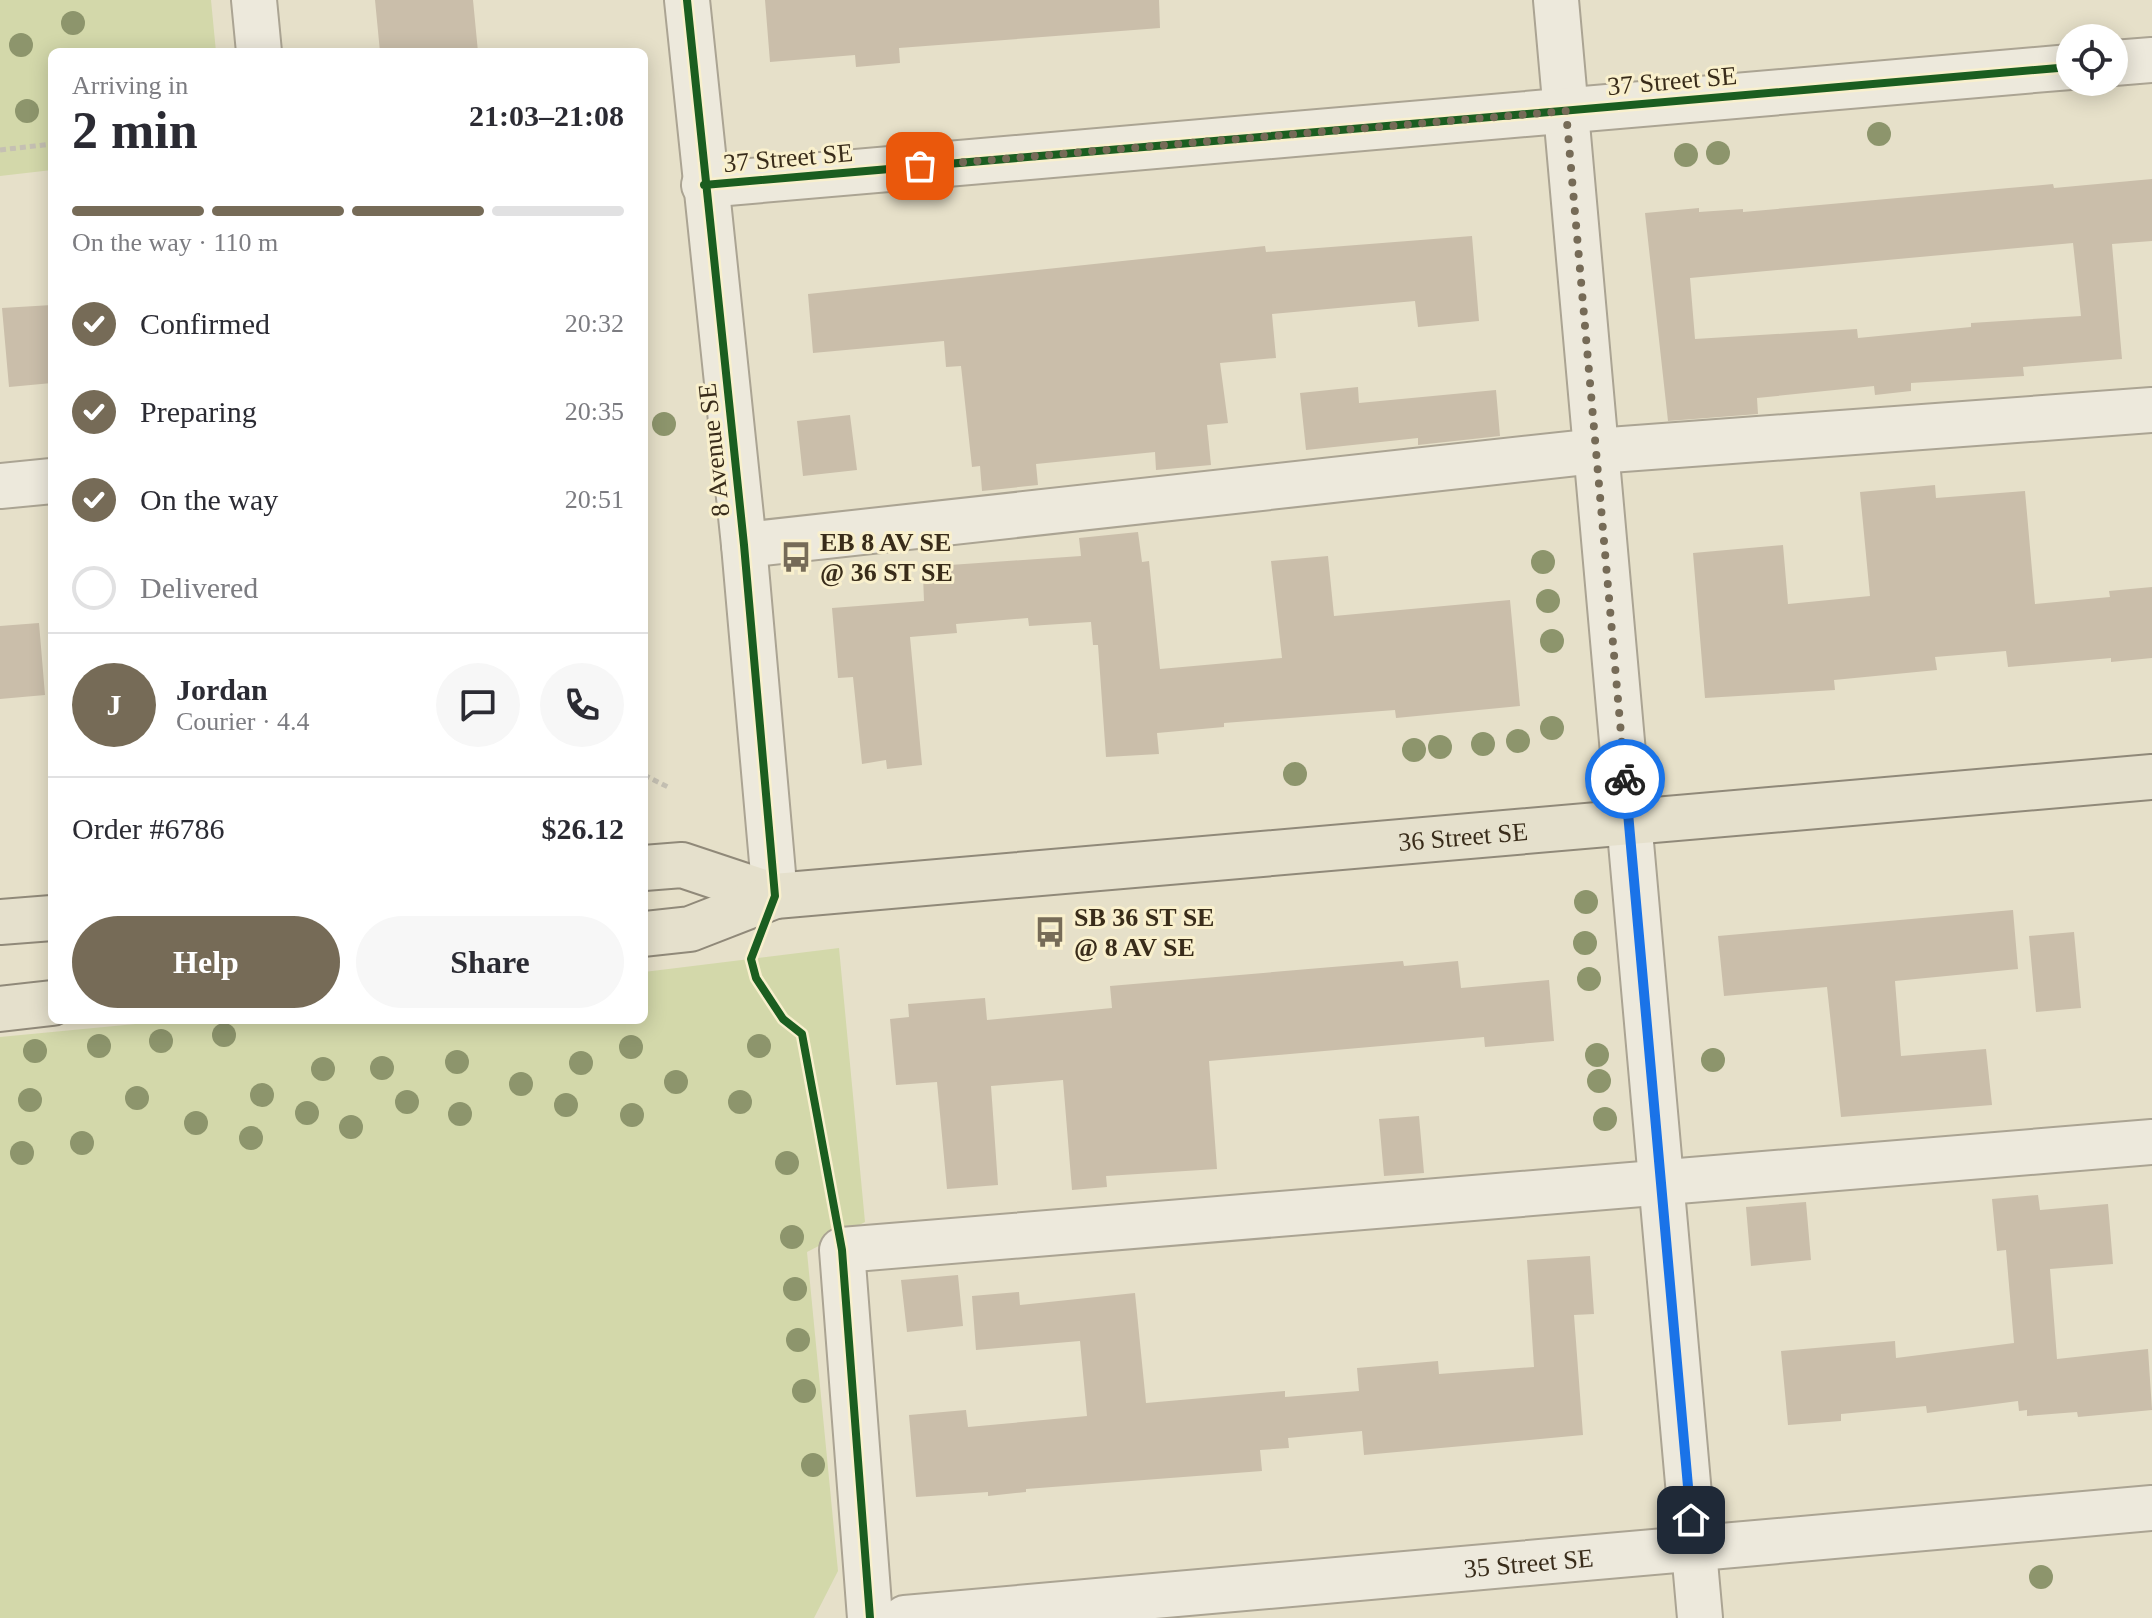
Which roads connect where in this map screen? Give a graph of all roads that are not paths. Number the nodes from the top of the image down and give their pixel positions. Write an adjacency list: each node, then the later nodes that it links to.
1 (254, 0): 4 (street)
2 (687, 0): 9 (street, 8 Avenue SE)
3 (1556, 0): 8 (street)
4 (259, 48)
5 (2152, 60): 6 (street)
6 (2128, 62)
7 (2056, 68): 8 (street, 37 Street SE)
8 (1566, 111): 9 (street, 37 Street SE); 11 (street)
9 (704, 185): 14 (street, 8 Avenue SE)
10 (2152, 410): 11 (street)
11 (1596, 451): 14 (street); 16 (street)
12 (48, 481): 13 (street)
13 (0, 486)
14 (744, 545): 18 (street, 8 Avenue SE)
15 (2152, 777): 16 (main road, 36 Street SE)
16 (1629, 823): 18 (main road, 36 Street SE); 25 (street)
17 (648, 868): 18 (main road, 36 Street SE)
18 (775, 896): 21 (main road, 36 Street SE)
19 (48, 918): 20 (main road)
20 (0, 922)
21 (648, 934)
22 (48, 1003): 23 (main road)
23 (0, 1009)
24 (2152, 1142): 25 (street)
25 (1662, 1182): 27 (street); 28 (street)
26 (2152, 1508): 27 (street, 35 Street SE)
27 (1694, 1547): 29 (street, 35 Street SE); 30 (street)
28 (870, 1618)
29 (905, 1618)
30 (1700, 1618)

